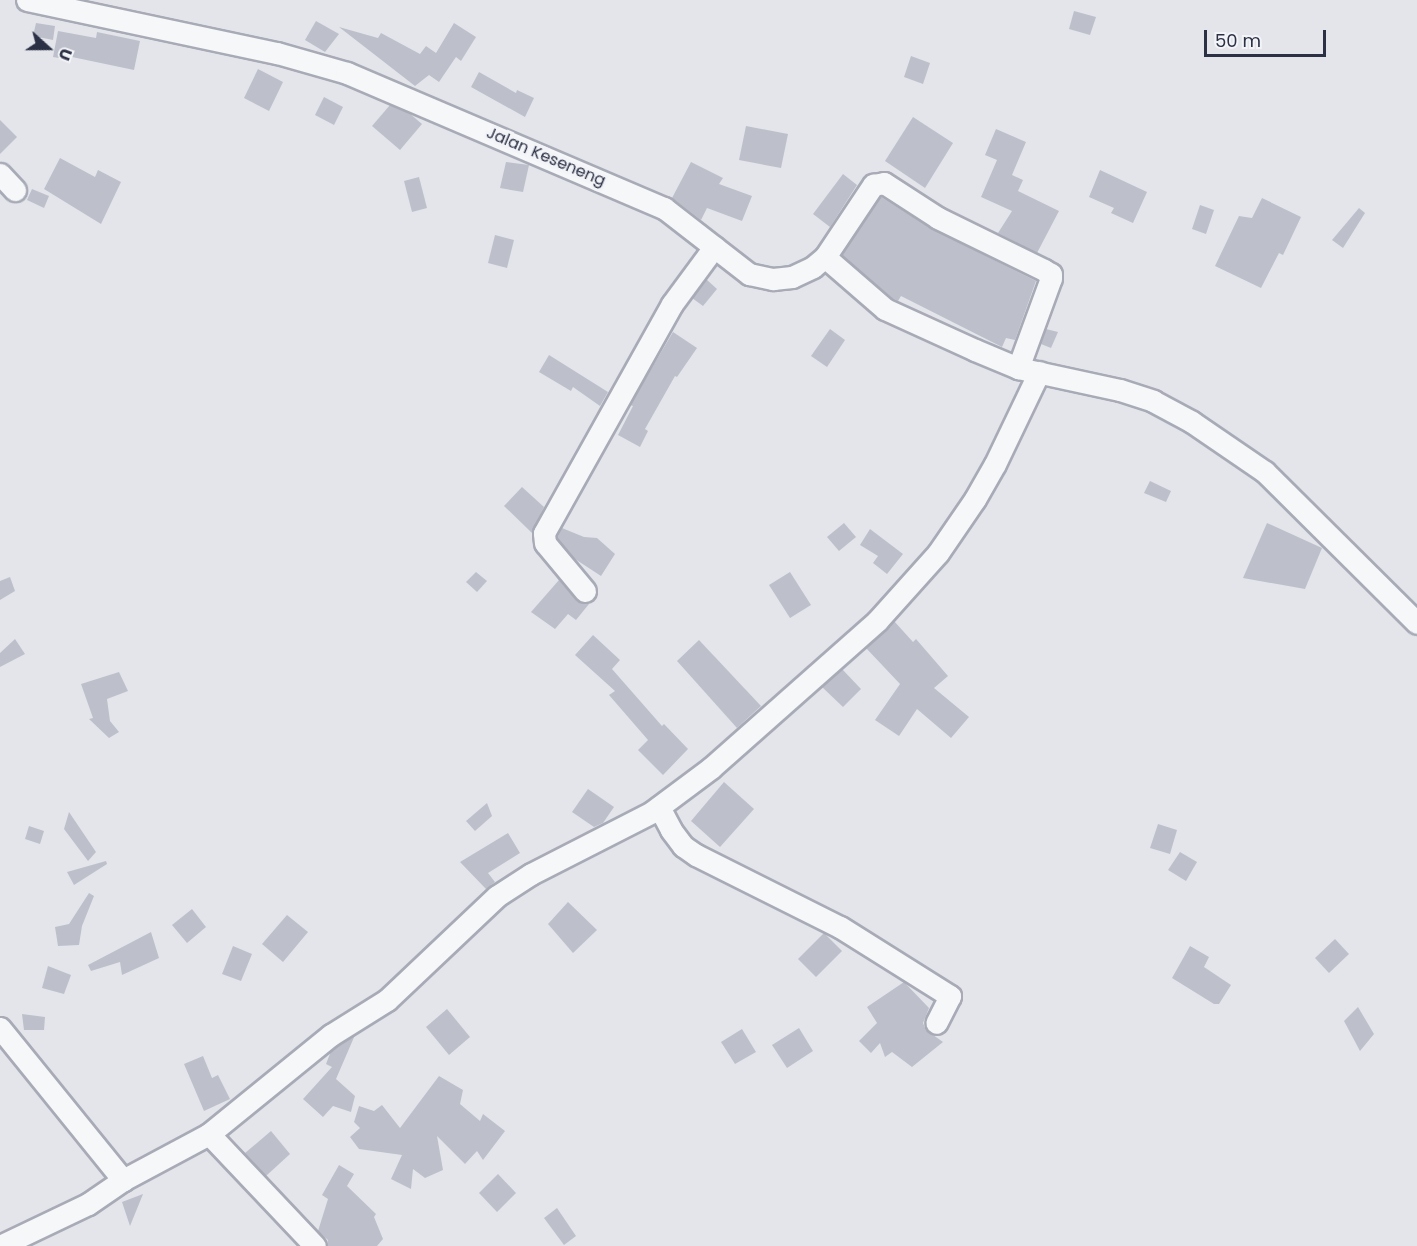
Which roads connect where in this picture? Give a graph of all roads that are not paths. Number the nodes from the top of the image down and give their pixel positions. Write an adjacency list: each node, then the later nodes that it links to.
1 (27, 0): 4 (street, Jalan Keseneng)
2 (0, 174): 3 (street)
3 (15, 190)
4 (714, 247): 5 (street, Jalan Keseneng); 7 (street)
5 (825, 257): 6 (street); 6 (street)
6 (1028, 370): 8 (street); 9 (street)
7 (585, 591)
8 (1417, 623)
9 (659, 807): 10 (street); 12 (street)
10 (936, 1023)
11 (0, 1028): 13 (street)
12 (209, 1134): 13 (street); 15 (street)
13 (123, 1180): 14 (street)
14 (0, 1246)
15 (315, 1246)

